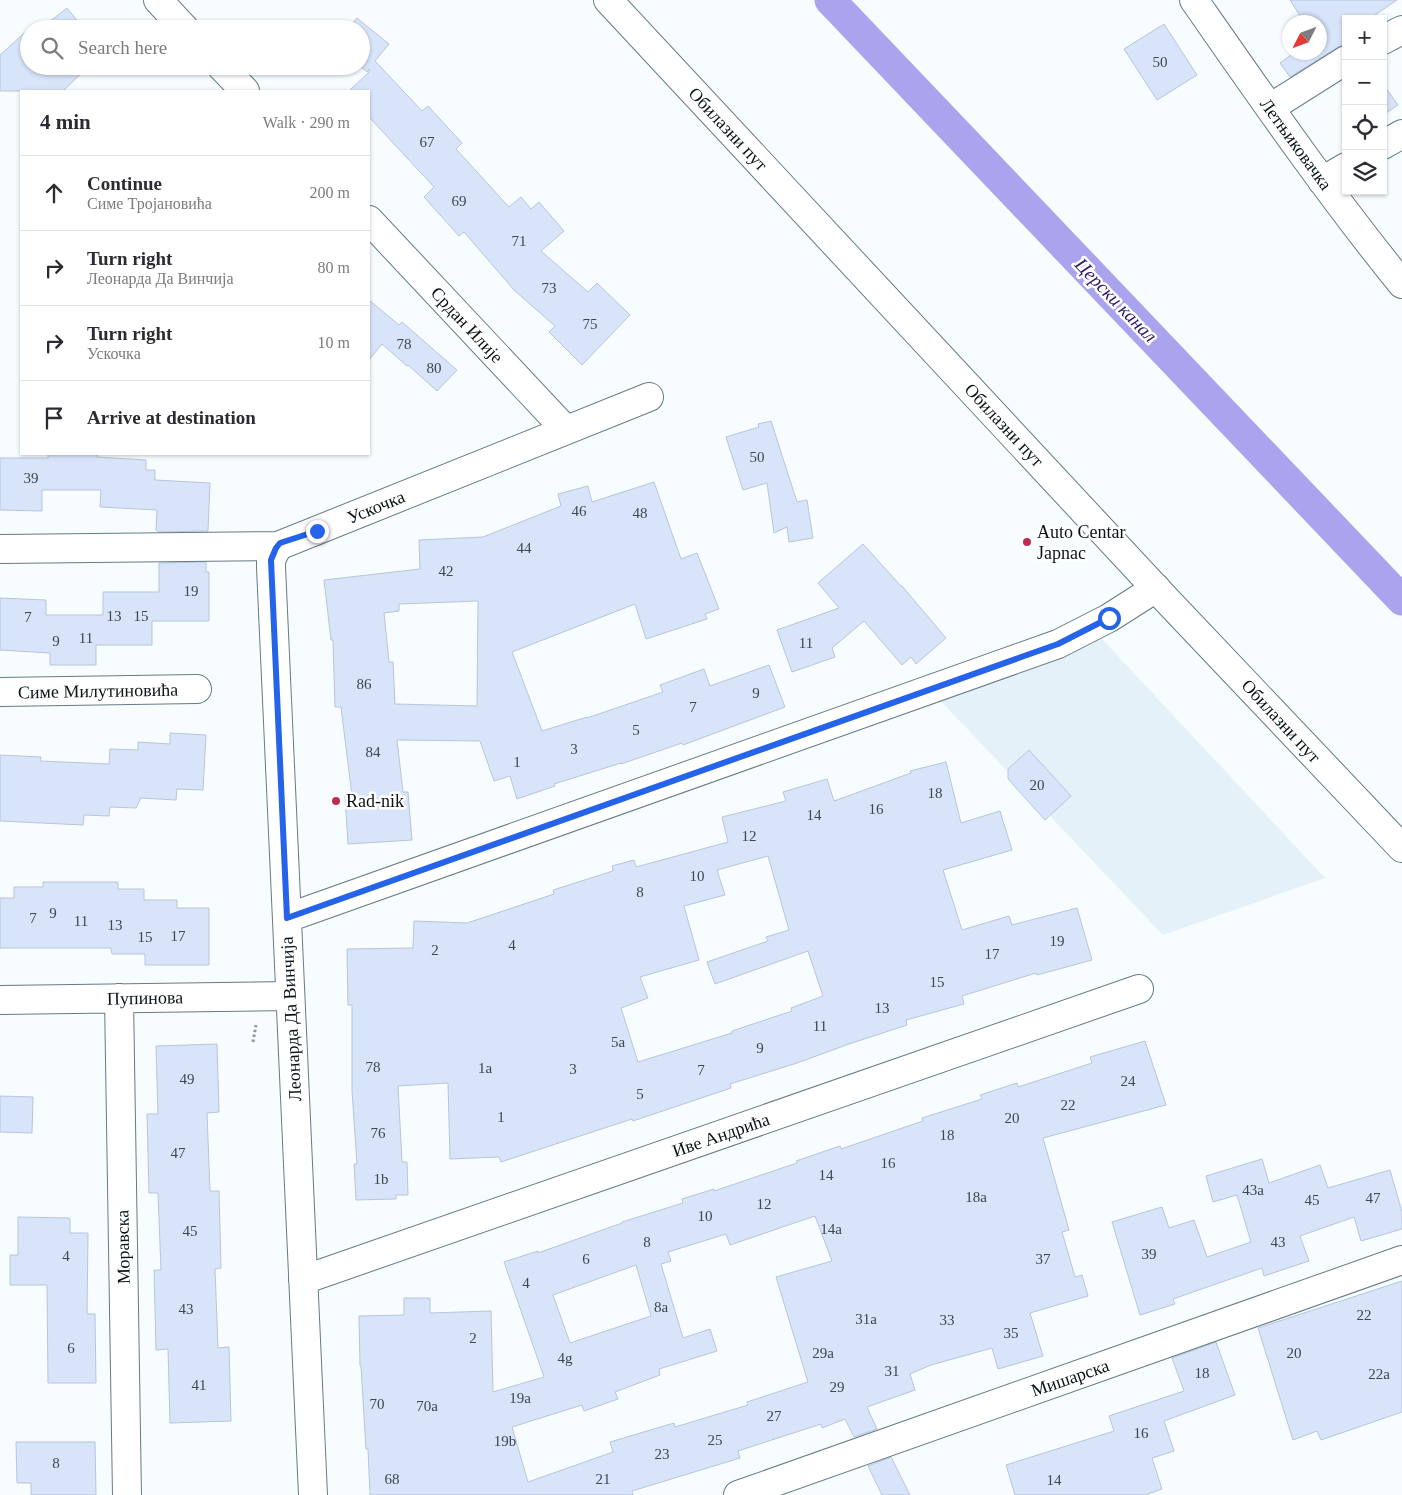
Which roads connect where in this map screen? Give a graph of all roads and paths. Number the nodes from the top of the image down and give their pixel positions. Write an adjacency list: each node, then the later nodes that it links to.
1 (158, 0): 4 (street)
2 (608, 0): 21 (street, Обилазни пут)
3 (1194, 0): 10 (street, Летњиковачка)
4 (177, 20)
5 (1402, 30): 6 (street)
6 (1387, 38)
7 (1342, 63): 10 (street)
8 (230, 75): 9 (street)
9 (244, 90)
10 (1270, 108): 14 (street, Летњиковачка)
11 (1402, 134): 12 (street)
12 (1387, 143)
13 (1342, 169): 14 (street)
14 (1322, 181): 16 (street, Летњиковачка)
15 (370, 221): 18 (street, Срдан Илије)
16 (1402, 284)
17 (649, 397): 18 (street, Ускочка)
18 (566, 430): 19 (street, Ускочка)
19 (278, 546): 20 (street, Ускочка); 25 (street, Леонарда Да Винчија)
20 (0, 549)
21 (1156, 588): 24 (street, Обилазни пут); 25 (street)
22 (197, 689): 23 (street, Симе Милутиновића)
23 (0, 692)
24 (1402, 848)
25 (287, 918): 27 (street, Леонарда Да Винчија)
26 (1139, 989): 31 (street, Иве Андрића)
27 (290, 996): 28 (street, Пупинова); 31 (street, Леонарда Да Винчија)
28 (119, 998): 29 (street, Пупинова); 32 (street, Моравска)
29 (0, 1000)
30 (1402, 1260): 34 (street, Мишарска)
31 (303, 1280): 33 (street, Леонарда Да Винчија)
32 (127, 1495)
33 (313, 1495)
34 (738, 1495)

